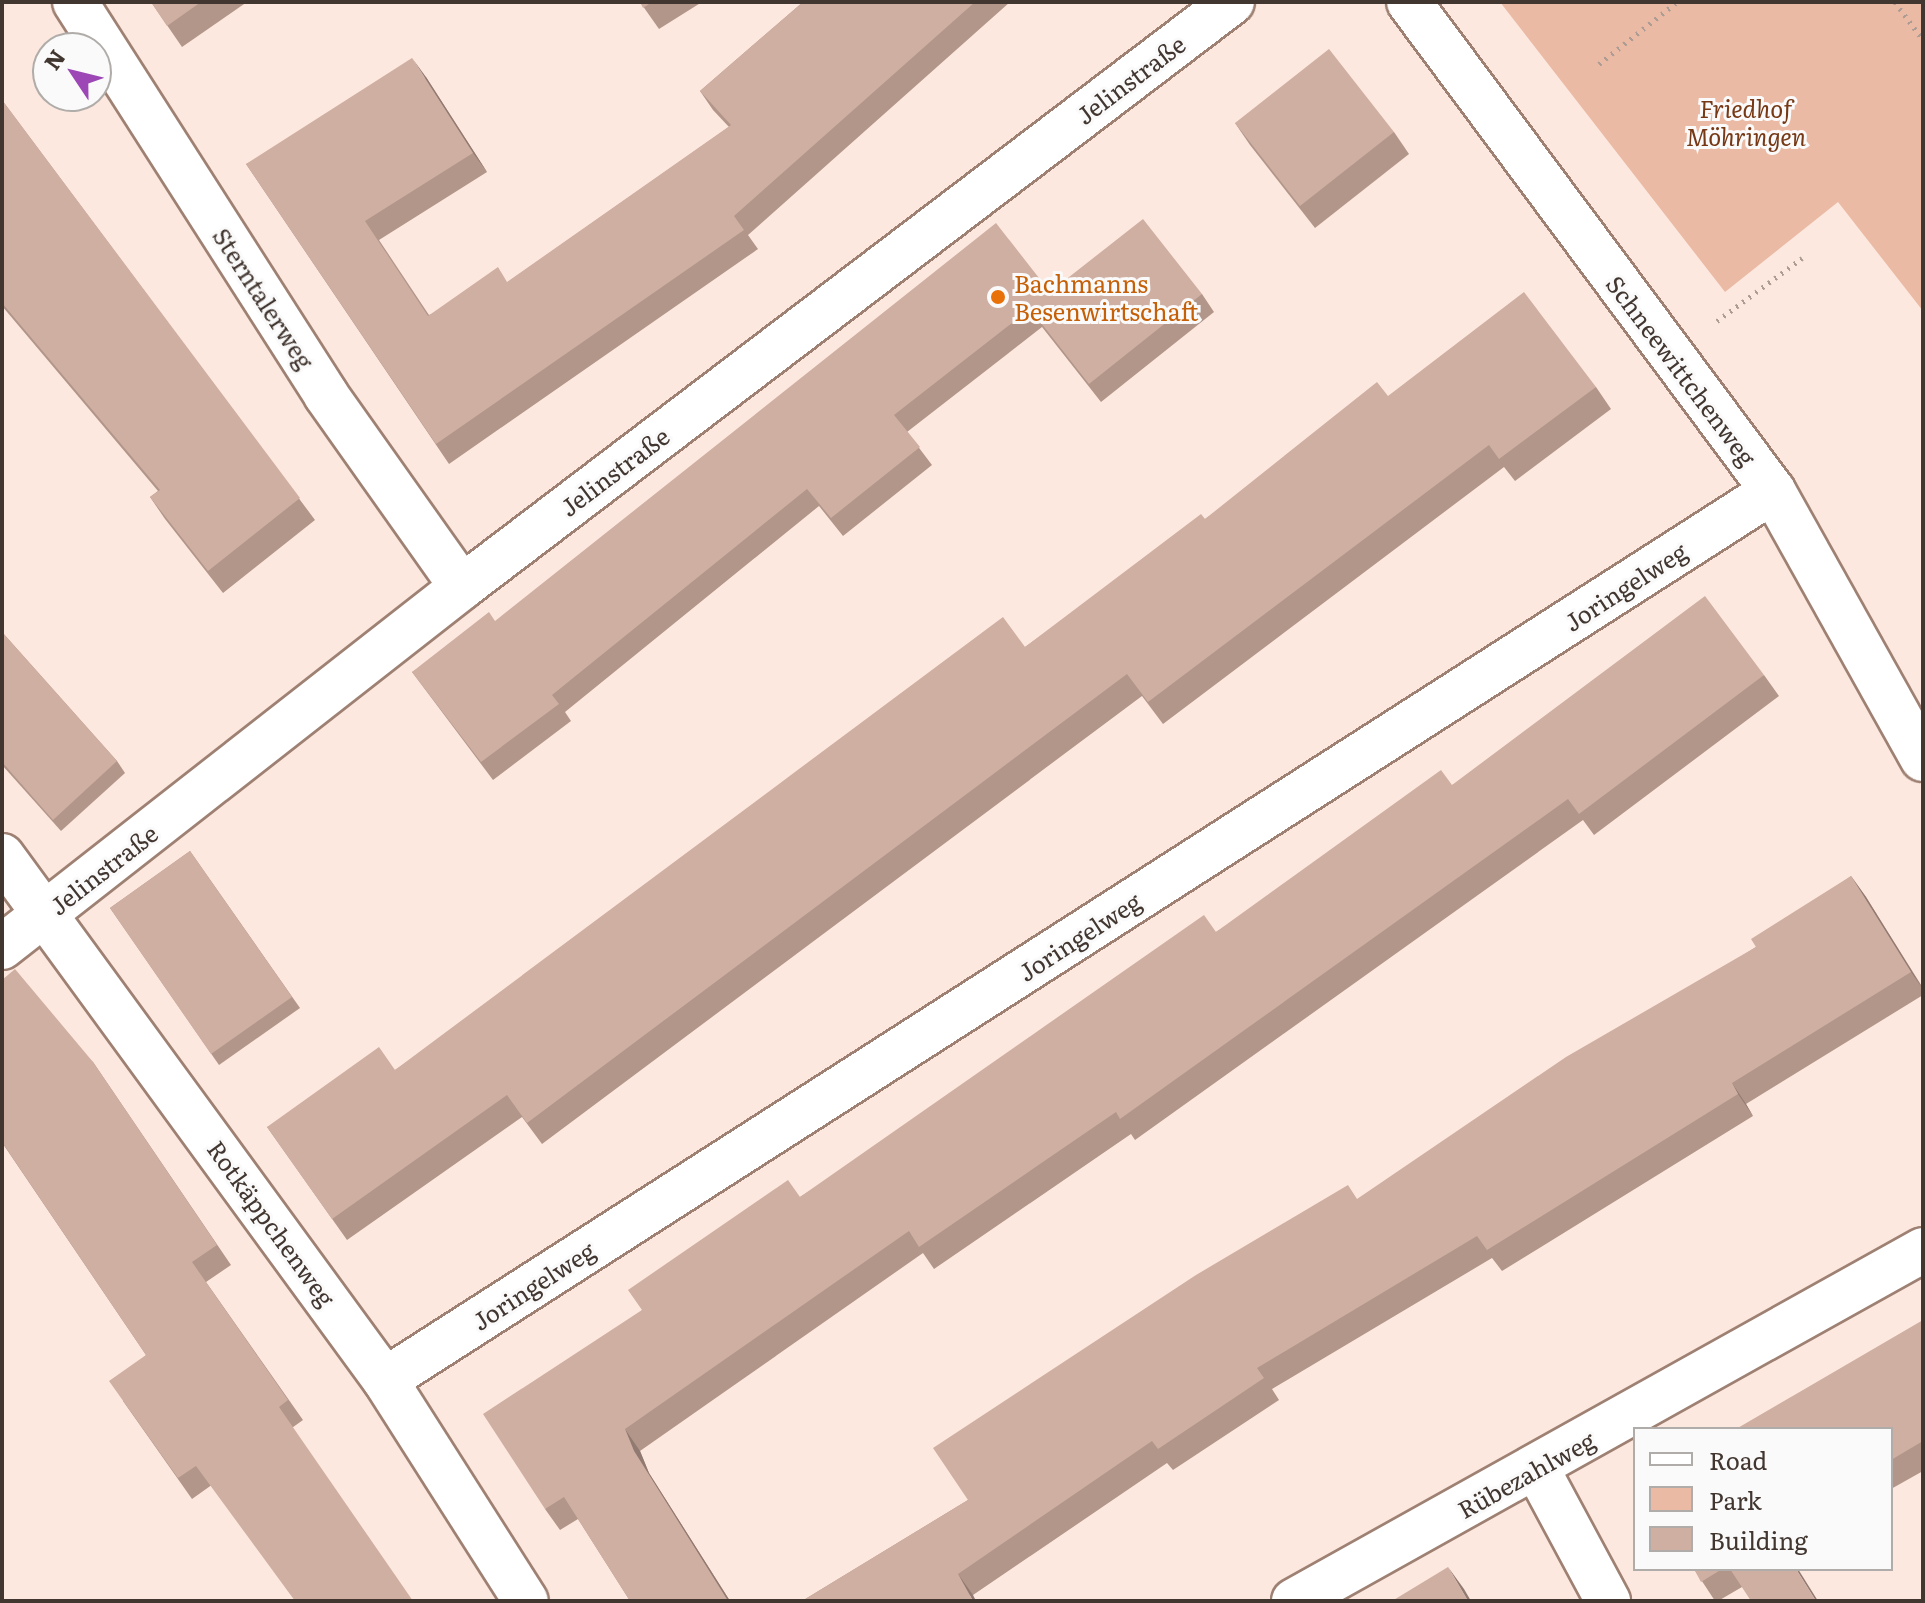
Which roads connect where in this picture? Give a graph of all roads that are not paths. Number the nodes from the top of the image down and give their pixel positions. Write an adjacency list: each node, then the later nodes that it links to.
1 (75, 2): 5 (street, Sterntalerweg)
2 (1232, 2): 5 (street, Jelinstraße)
3 (1409, 2): 4 (street, Schneewittchenweg)
4 (1773, 491): 6 (street, Schneewittchenweg); 11 (street, Joringelweg)
5 (462, 587): 8 (street, Jelinstraße)
6 (1923, 759)
7 (2, 856): 8 (street, Rotkäppchenweg)
8 (48, 913): 9 (street, Jelinstraße); 11 (street, Rotkäppchenweg)
9 (2, 947)
10 (1923, 1250): 12 (street, Rübezahlweg)
11 (385, 1380): 13 (street, Rotkäppchenweg)
12 (1537, 1469): 14 (street, Rübezahlweg); 15 (street)
13 (526, 1601)
14 (1294, 1601)
15 (1608, 1601)

